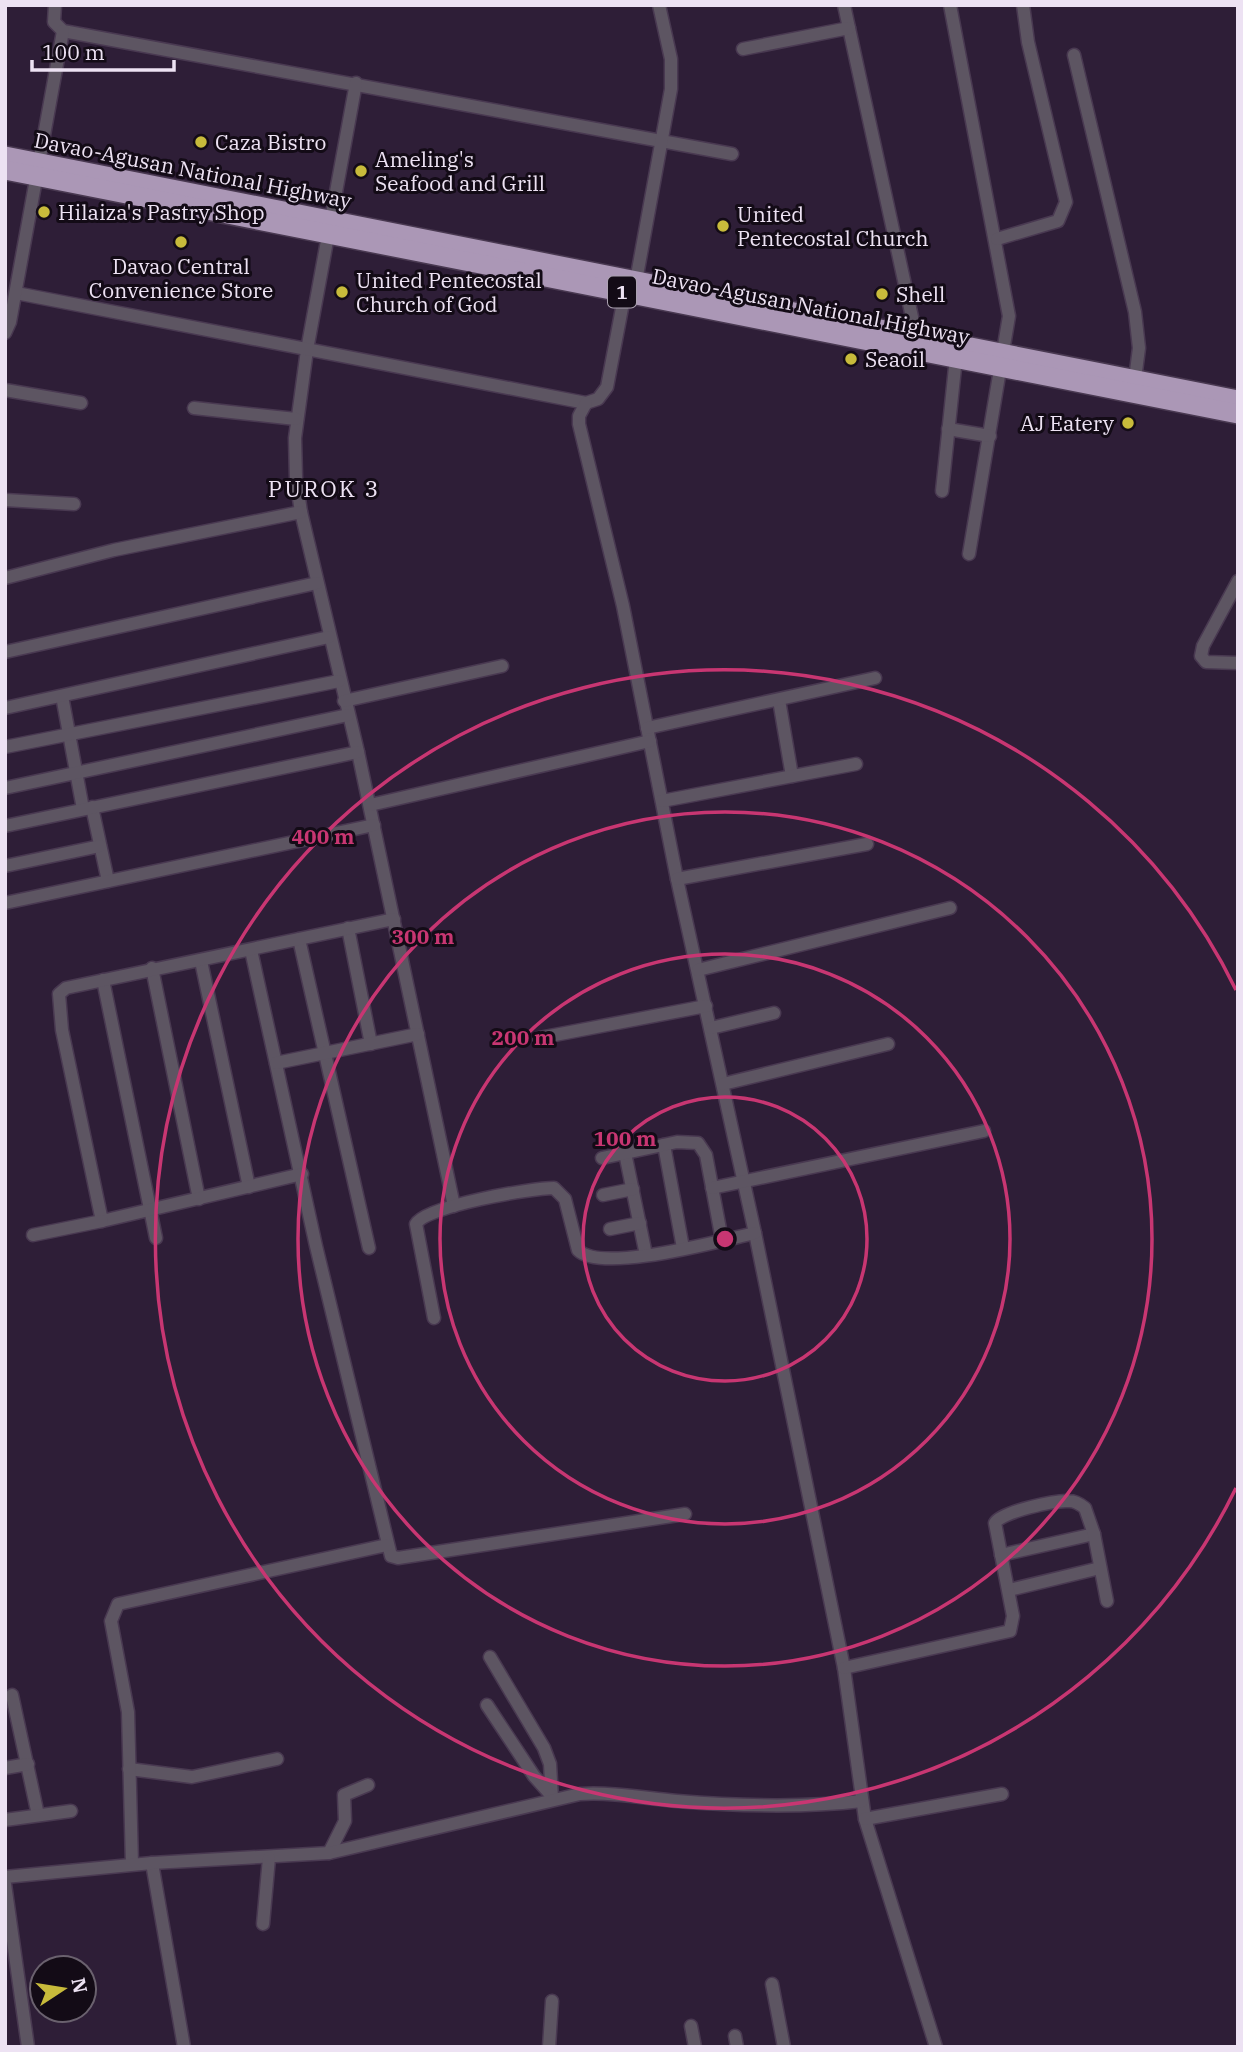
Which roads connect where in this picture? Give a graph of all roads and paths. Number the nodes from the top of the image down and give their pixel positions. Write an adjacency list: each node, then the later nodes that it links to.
1 (55, 5): 7 (street)
2 (659, 5): 11 (street)
3 (844, 5): 6 (street)
4 (950, 5): 17 (street)
5 (1023, 5): 17 (street)
6 (849, 28): 8 (street); 21 (street)
7 (63, 31): 10 (street); 14 (street)
8 (743, 49)
9 (1074, 55): 25 (street)
10 (356, 83): 11 (street); 16 (street)
11 (662, 143): 12 (street); 18 (street)
12 (732, 154)
13 (5, 156): 14 (highway, Davao-Agusan National Highway / 1)
14 (38, 169): 15 (highway, Davao-Agusan National Highway / 1); 16 (highway, Davao-Agusan National Highway / 1); 19 (street)
15 (5, 170)
16 (329, 227): 18 (highway, Davao-Agusan National Highway / 1); 22 (street)
17 (997, 239): 24 (street)
18 (630, 284): 21 (highway, Davao-Agusan National Highway / 1); 30 (street)
19 (16, 293): 20 (street); 22 (street)
20 (5, 333)
21 (917, 343): 23 (highway, Davao-Agusan National Highway / 1); 24 (highway, Davao-Agusan National Highway / 1)
22 (307, 350): 30 (street); 33 (street)
23 (956, 358): 24 (highway, Davao-Agusan National Highway / 1); 34 (street)
24 (1003, 360): 25 (highway, Davao-Agusan National Highway / 1); 27 (highway, Davao-Agusan National Highway / 1); 35 (street)
25 (1136, 379): 27 (highway, Davao-Agusan National Highway / 1)
26 (5, 390): 29 (street)
27 (1174, 394): 28 (highway, Davao-Agusan National Highway / 1); 32 (highway, Davao-Agusan National Highway / 1)
28 (1238, 400)
29 (81, 403)
30 (586, 403): 55 (street)
31 (194, 408): 33 (street)
32 (1238, 414)
33 (296, 419): 39 (street)
34 (948, 429): 35 (street); 36 (street)
35 (990, 436): 40 (street)
36 (942, 491)
37 (5, 500): 38 (street)
38 (74, 504)
39 (301, 512): 41 (street); 43 (street)
40 (970, 554)
41 (5, 578)
42 (1238, 581): 46 (street)
43 (317, 583): 44 (street); 45 (street)
44 (329, 637): 49 (street); 50 (street)
45 (5, 652)
46 (1238, 663)
47 (502, 666): 52 (street)
48 (874, 678): 51 (street)
49 (339, 681): 52 (street); 56 (street)
50 (62, 696): 53 (street); 56 (street)
51 (779, 700): 55 (street); 62 (street)
52 (344, 701): 54 (street)
53 (5, 708)
54 (348, 716): 59 (street); 61 (street)
55 (647, 728): 57 (street)
56 (69, 734): 58 (street); 61 (street)
57 (649, 741): 64 (street); 65 (street)
58 (5, 747)
59 (358, 752): 65 (street); 66 (street)
60 (856, 764): 62 (street)
61 (76, 773): 63 (street); 66 (street)
62 (792, 776): 64 (street)
63 (5, 788)
64 (662, 801): 72 (street)
65 (370, 805): 67 (street)
66 (88, 808): 68 (street); 70 (street)
67 (374, 825): 73 (street); 76 (street)
68 (5, 826)
69 (867, 844): 72 (street)
70 (100, 846): 71 (street); 73 (street)
71 (5, 866)
72 (677, 879): 82 (street)
73 (108, 881): 74 (street)
74 (5, 903)
75 (950, 908): 82 (street)
76 (394, 919): 77 (street); 87 (street)
77 (348, 928): 78 (street); 89 (street)
78 (299, 939): 79 (street); 91 (street)
79 (251, 950): 80 (street); 92 (street)
80 (201, 961): 81 (street); 100 (street)
81 (152, 968): 83 (street); 104 (street)
82 (698, 970): 84 (street)
83 (103, 980): 106 (street); 107 (street)
84 (706, 1006): 86 (street); 88 (street)
85 (774, 1013): 86 (street)
86 (711, 1028): 93 (street)
87 (418, 1034): 89 (street); 105 (street)
88 (539, 1038)
89 (371, 1044): 91 (street)
90 (888, 1044): 93 (street)
91 (324, 1053): 92 (street); 114 (street)
92 (276, 1063): 98 (street)
93 (723, 1084): 99 (street)
94 (985, 1130): 99 (street)
95 (664, 1145): 96 (street); 101 (street); 115 (street)
96 (625, 1153): 97 (street); 102 (street)
97 (602, 1158)
98 (302, 1174): 100 (street); 120 (street)
99 (743, 1180): 101 (street); 110 (street)
100 (249, 1187): 104 (street)
101 (712, 1188): 113 (street)
102 (632, 1189): 103 (street); 108 (street)
103 (603, 1195)
104 (199, 1199): 106 (street)
105 (454, 1206): 116 (street); 117 (street)
106 (151, 1209): 107 (street); 112 (street)
107 (102, 1221): 111 (street)
108 (640, 1223): 109 (street); 116 (street)
109 (610, 1229)
110 (755, 1233): 113 (street); 126 (street)
111 (33, 1235)
112 (156, 1238)
113 (722, 1240): 115 (street)
114 (369, 1248)
115 (683, 1248): 116 (street)
116 (646, 1255)
117 (434, 1318)
118 (685, 1514): 120 (street)
119 (1094, 1534): 121 (street); 121 (street); 122 (street)
120 (387, 1545): 133 (street)
121 (1001, 1555): 123 (street)
122 (1100, 1569): 123 (street); 124 (street)
123 (1009, 1590): 126 (street)
124 (1107, 1601)
125 (490, 1657): 136 (street)
126 (844, 1668): 137 (street)
127 (12, 1695): 129 (street)
128 (487, 1705): 136 (street)
129 (12, 1726): 131 (street)
130 (277, 1759): 133 (street)
131 (28, 1764): 132 (street); 139 (street)
132 (5, 1768)
133 (129, 1769): 145 (street)
134 (368, 1785): 142 (street)
135 (1002, 1794): 140 (street)
136 (552, 1797): 137 (street); 142 (street)
137 (862, 1801): 140 (street)
138 (71, 1811): 139 (street)
139 (38, 1815): 141 (street)
140 (865, 1819): 157 (street)
141 (5, 1820)
142 (328, 1853): 143 (street)
143 (269, 1858): 144 (street); 148 (street)
144 (152, 1863): 145 (street); 153 (street)
145 (132, 1864): 146 (street)
146 (5, 1877)
147 (5, 1884): 152 (street)
148 (263, 1924)
149 (772, 1984): 156 (street)
150 (552, 2001): 154 (street)
151 (691, 2026): 155 (street)
152 (28, 2047)
153 (184, 2047)
154 (550, 2047)
155 (695, 2047)
156 (784, 2047)
157 (936, 2047)

